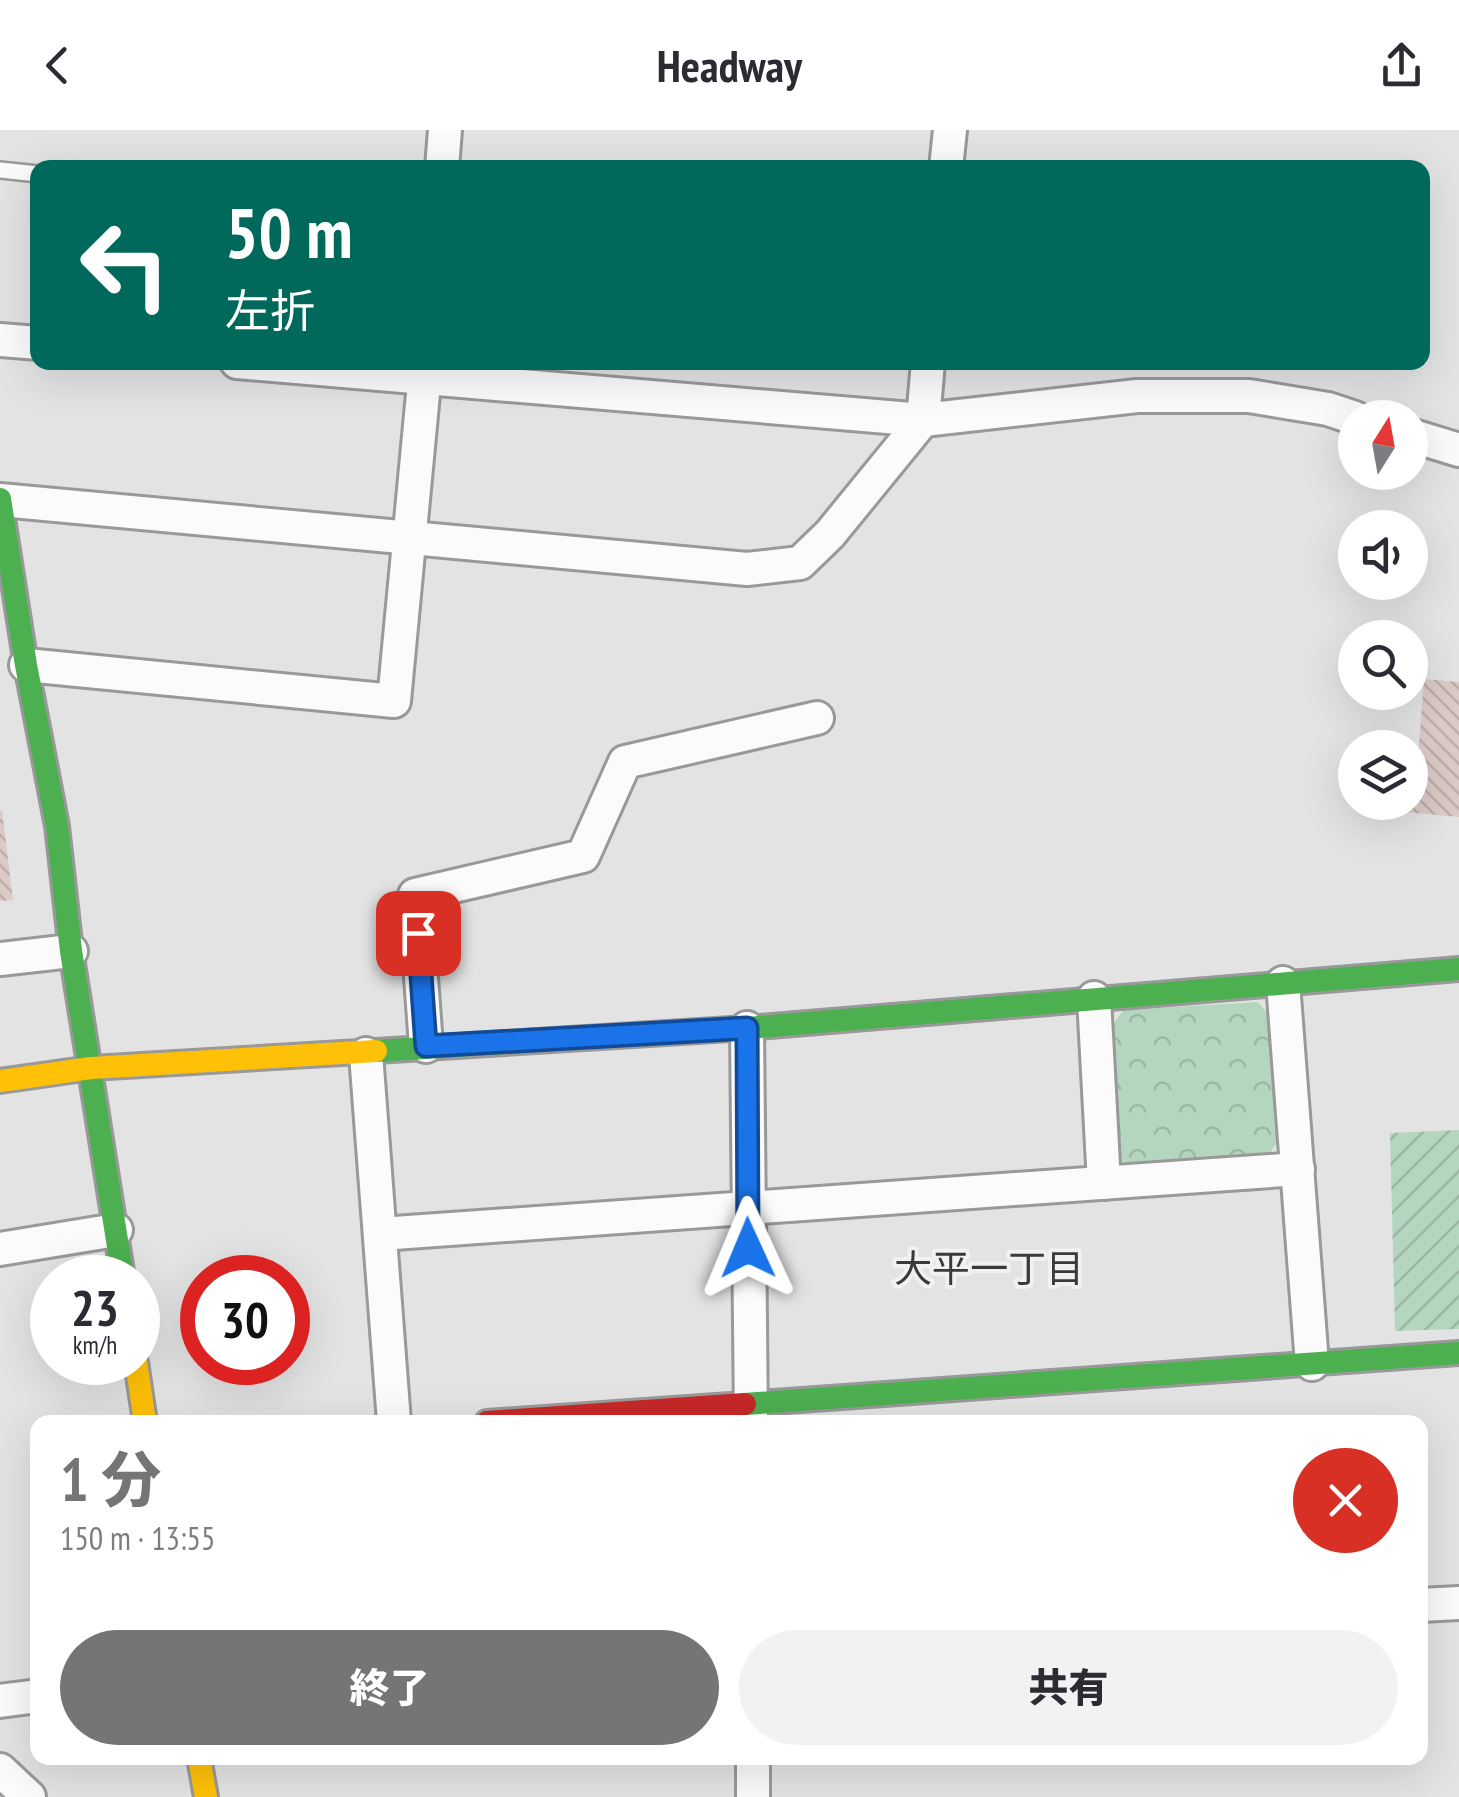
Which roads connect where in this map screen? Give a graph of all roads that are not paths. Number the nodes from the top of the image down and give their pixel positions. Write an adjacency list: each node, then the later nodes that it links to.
1 (445, 130): 3 (street)
2 (950, 130): 4 (street)
3 (443, 160)
4 (947, 160)
5 (0, 170): 6 (lane)
6 (30, 173)
7 (0, 340): 8 (street)
8 (30, 342)
9 (387, 370): 11 (street)
10 (927, 370): 13 (street)
11 (425, 372): 13 (street); 17 (street)
12 (1338, 413): 13 (street)
13 (924, 420): 17 (street)
14 (1428, 441): 15 (street)
15 (1459, 450)
16 (0, 500): 17 (street); 18 (street)
17 (408, 539): 18 (street)
18 (26, 666): 20 (street)
19 (817, 718): 26 (street)
20 (71, 951): 21 (street); 28 (street)
21 (0, 959)
22 (1459, 970): 23 (street)
23 (1283, 983): 24 (street); 30 (street)
24 (1094, 998): 25 (street); 31 (street)
25 (747, 1028): 26 (street); 32 (street)
26 (426, 1046): 27 (street)
27 (366, 1054): 28 (street); 34 (street)
28 (90, 1068): 29 (street); 33 (street)
29 (0, 1081)
30 (1298, 1169): 31 (street); 38 (street)
31 (1104, 1183): 32 (street)
32 (747, 1208): 34 (street); 40 (street)
33 (116, 1230): 35 (street); 36 (street)
34 (380, 1234): 42 (street)
35 (0, 1249)
36 (120, 1255)
37 (1459, 1354): 38 (street)
38 (1312, 1364): 40 (street)
39 (140, 1385): 41 (street)
40 (751, 1413): 43 (street)
41 (145, 1415)
42 (393, 1415)
43 (692, 1415)
44 (1459, 1603): 45 (street)
45 (1428, 1605)
46 (30, 1697): 47 (street)
47 (0, 1701)
48 (200, 1765): 52 (street)
49 (753, 1765): 53 (street)
50 (0, 1770): 51 (street)
51 (29, 1797)
52 (206, 1797)
53 (753, 1797)

